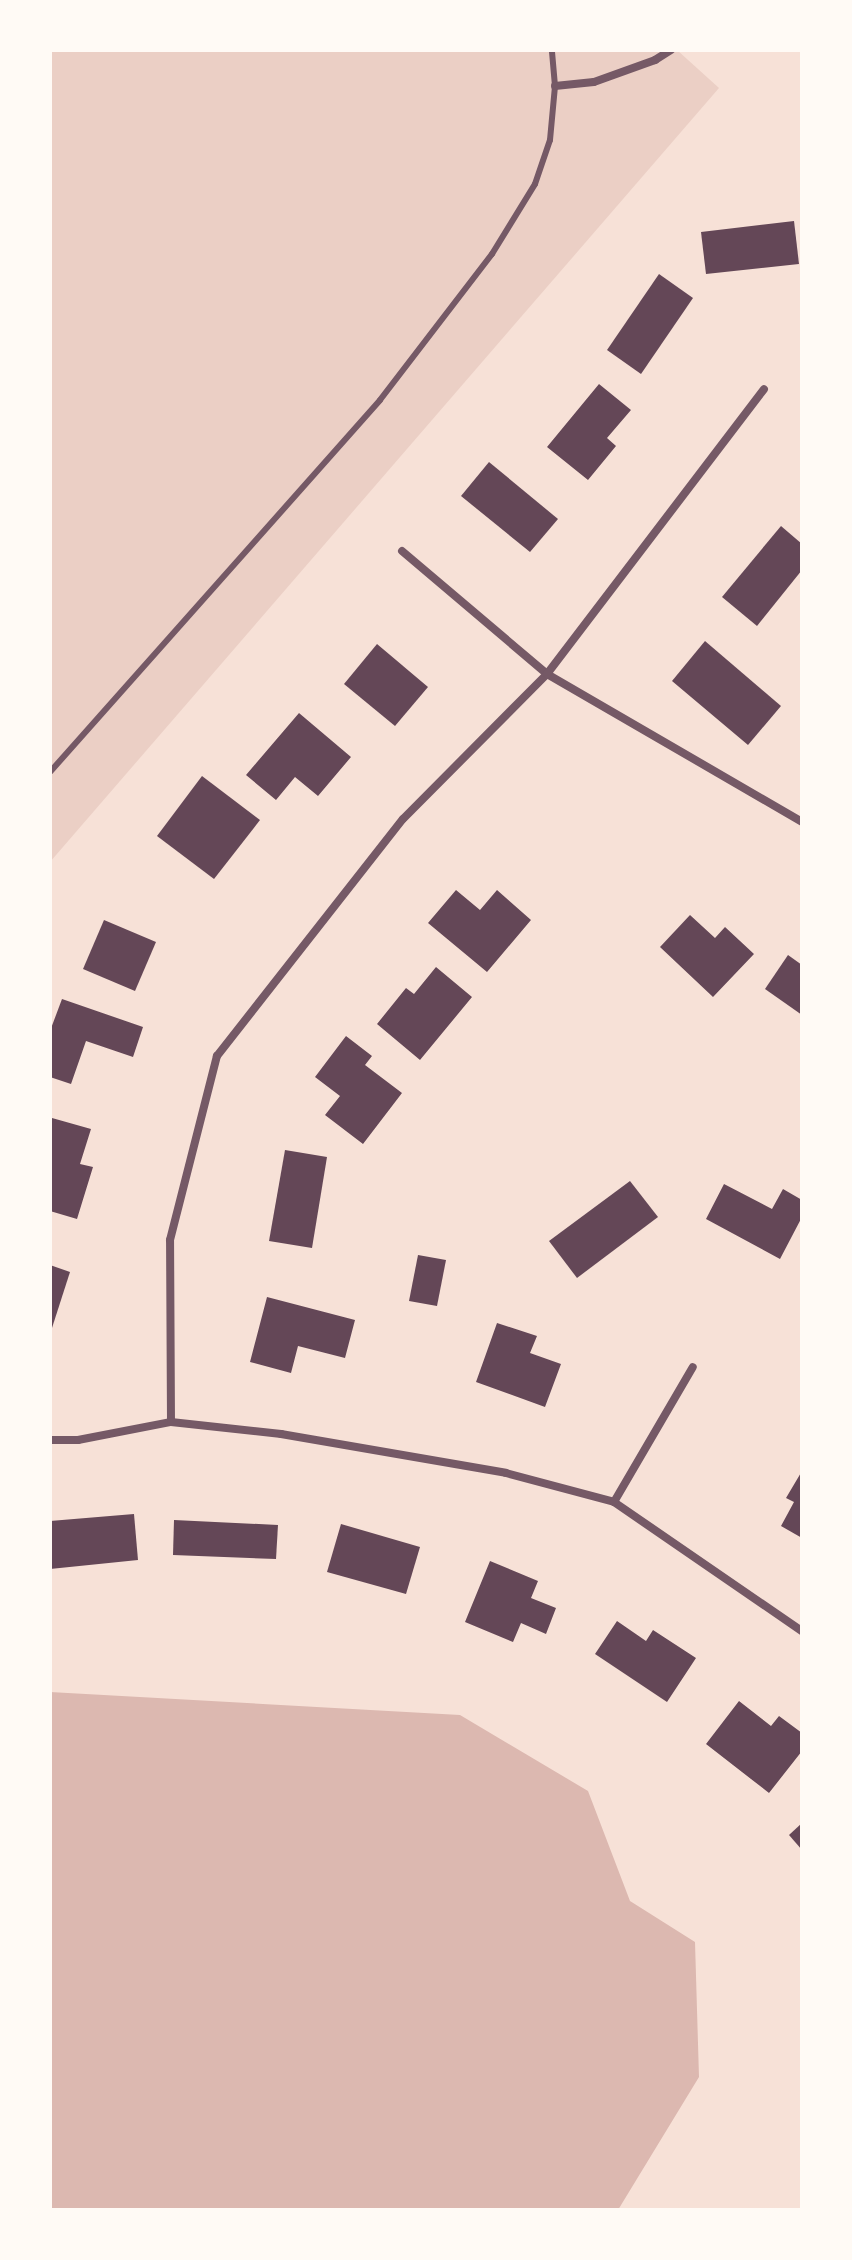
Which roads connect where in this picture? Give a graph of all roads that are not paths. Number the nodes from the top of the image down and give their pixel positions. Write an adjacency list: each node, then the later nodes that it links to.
1 (552, 50): 3 (lane)
2 (671, 50): 3 (street)
3 (555, 86): 7 (lane)
4 (764, 389): 6 (street)
5 (402, 551): 6 (street)
6 (547, 674): 8 (street); 10 (street)
7 (50, 772)
8 (802, 822)
9 (693, 1367): 12 (street)
10 (171, 1422): 11 (street); 12 (street)
11 (50, 1440)
12 (614, 1502): 13 (street)
13 (802, 1631)

